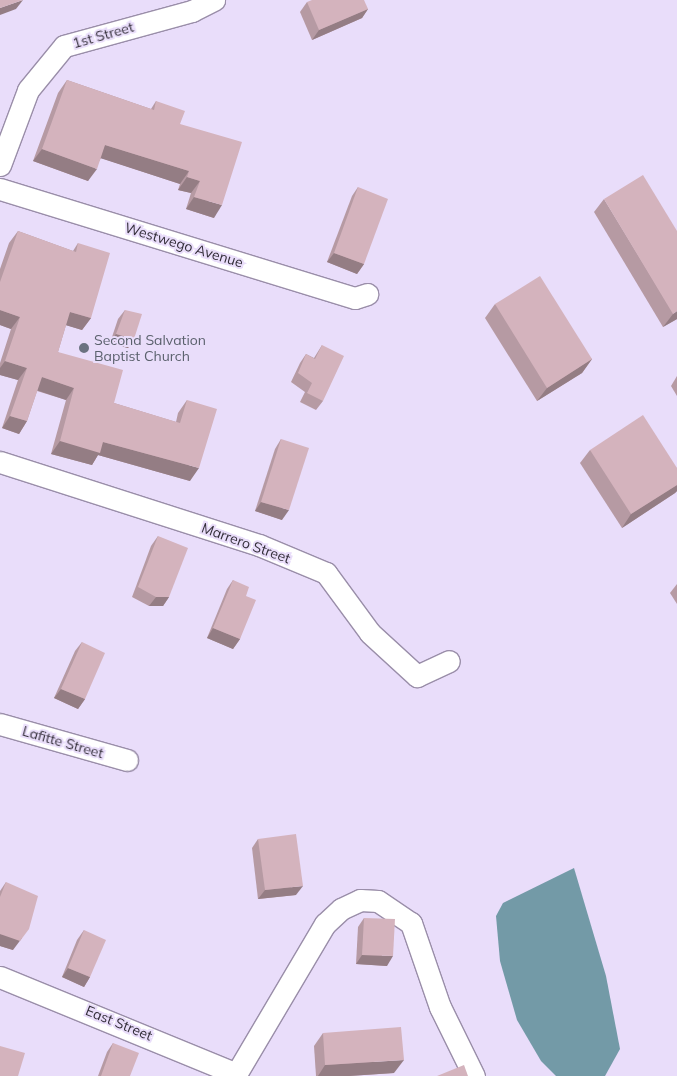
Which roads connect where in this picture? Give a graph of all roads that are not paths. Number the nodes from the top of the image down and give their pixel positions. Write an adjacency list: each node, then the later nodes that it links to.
1 (214, 0): 2 (street, 1st Street)
2 (0, 165)
3 (0, 189): 4 (street, Westwego Avenue)
4 (367, 294)
5 (0, 462): 6 (street, Marrero Street)
6 (449, 661)
7 (0, 724): 8 (street, Lafitte Street)
8 (127, 760)
9 (0, 977): 10 (street, East Street)
10 (235, 1075): 11 (street)
11 (474, 1076)

